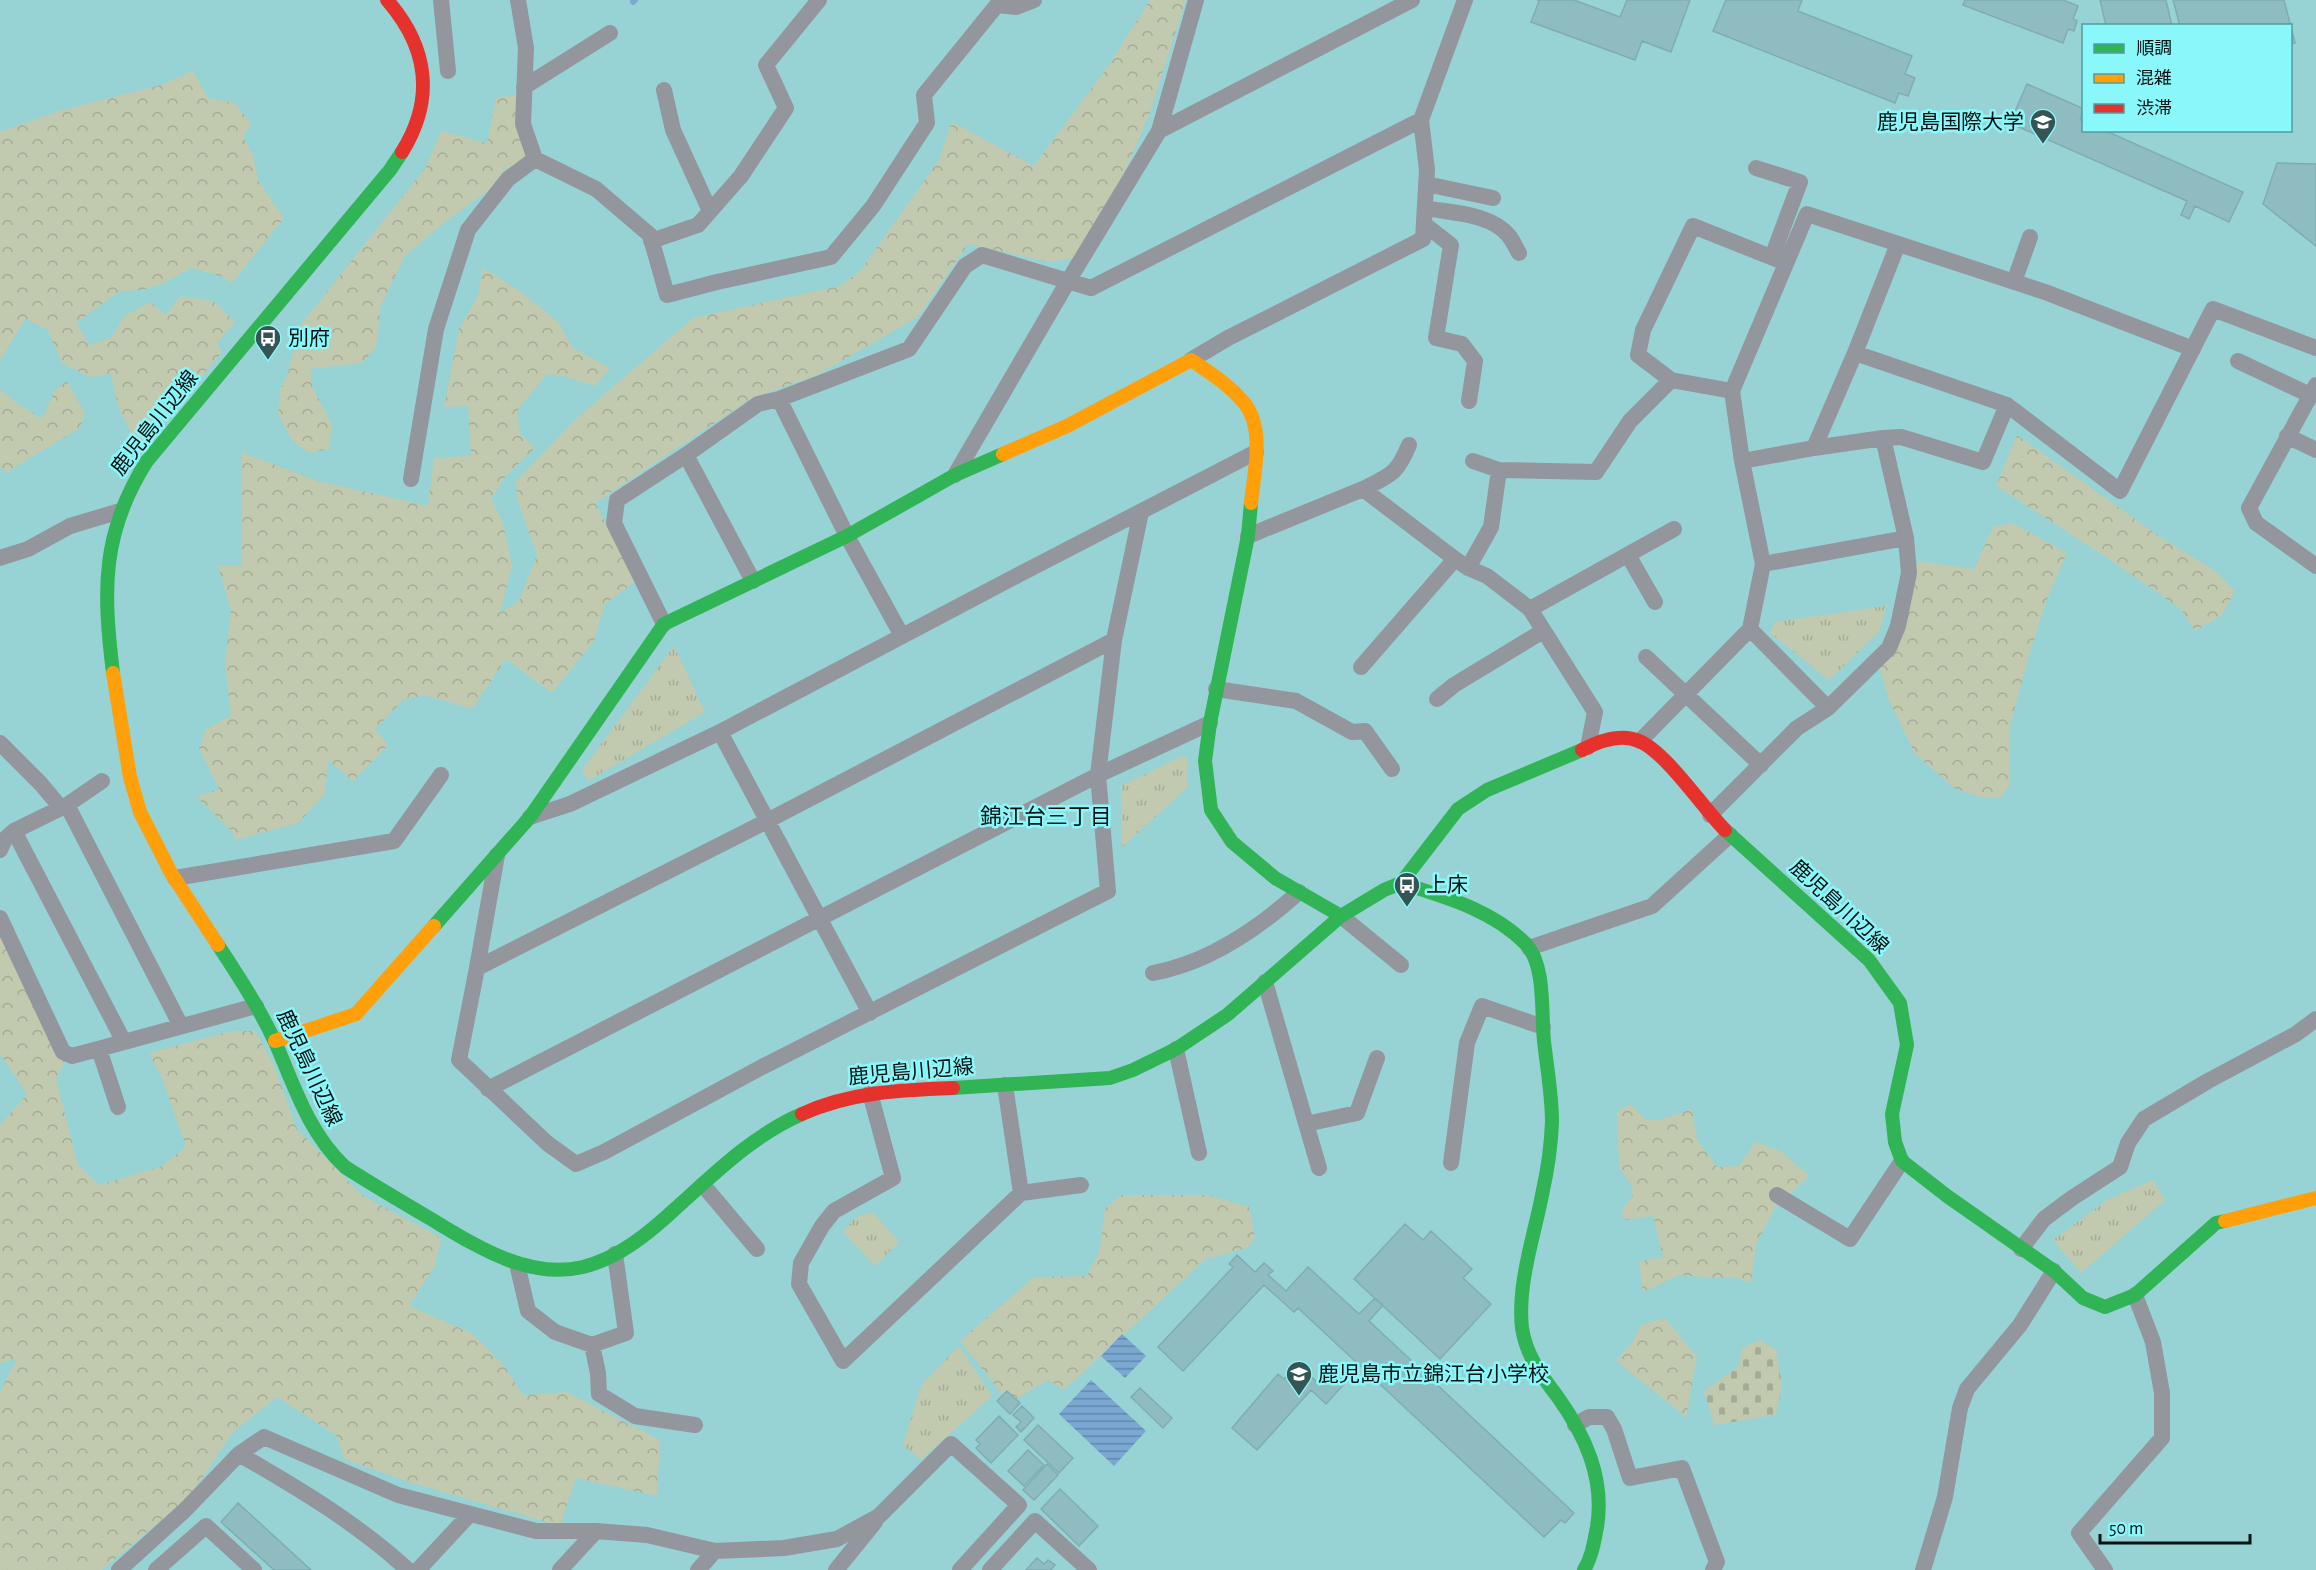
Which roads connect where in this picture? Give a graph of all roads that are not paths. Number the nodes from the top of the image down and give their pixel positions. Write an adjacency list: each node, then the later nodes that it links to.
1 (387, 0): 53 (main road, 鹿児島川辺線)
2 (441, 0): 11 (street)
3 (518, 0): 12 (street)
4 (819, 0): 20 (street)
5 (1034, 0): 9 (street)
6 (1196, 0): 15 (street)
7 (1412, 0): 15 (street)
8 (1465, 0): 14 (street)
9 (998, 2): 23 (street)
10 (610, 33): 12 (street)
11 (448, 71)
12 (524, 87): 16 (street)
13 (664, 90): 20 (street)
14 (1422, 120): 18 (street); 28 (street)
15 (1159, 131): 28 (street)
16 (535, 159): 23 (street); 51 (street)
17 (1756, 168): 26 (street)
18 (1426, 184): 19 (street); 21 (street)
19 (1493, 198)
20 (711, 211): 23 (street)
21 (1424, 216): 25 (street); 32 (street); 38 (street)
22 (2030, 237): 27 (street)
23 (651, 241)
24 (1898, 244): 26 (street); 27 (street); 31 (street)
25 (1519, 253)
26 (1779, 260): 34 (street); 36 (street)
27 (2014, 282): 30 (street)
28 (1067, 283): 37 (street); 50 (street)
29 (2316, 348): 30 (street)
30 (2193, 349): 39 (street)
31 (1856, 353): 39 (street); 43 (street)
32 (1191, 360): 45 (main road); 50 (main road)
33 (2238, 361): 35 (street)
34 (1671, 380): 36 (street); 49 (street)
35 (2313, 390): 40 (street)
36 (1732, 391): 48 (street)
37 (779, 399): 46 (street); 56 (street)
38 (1469, 401)
39 (2007, 405): 41 (street)
40 (2287, 436): 44 (street); 63 (street)
41 (1883, 438): 43 (street); 58 (street)
42 (1409, 445): 52 (street)
43 (1814, 448): 48 (street)
44 (2316, 450)
45 (1256, 452): 54 (street); 57 (main road)
46 (686, 455): 64 (street); 67 (street)
47 (1473, 461): 49 (street)
48 (1742, 461): 62 (street)
49 (1499, 470): 61 (street)
50 (955, 476): 56 (main road)
51 (411, 479)
52 (1364, 489): 57 (street); 61 (street)
53 (120, 511): 60 (street); 96 (main road, 鹿児島川辺線)
54 (1141, 512): 70 (street); 71 (street)
55 (1674, 529): 59 (street)
56 (847, 536): 64 (main road); 70 (street)
57 (1248, 536): 74 (main road)
58 (1906, 538): 62 (street); 77 (street)
59 (1628, 555): 65 (street); 66 (street)
60 (0, 558)
61 (1461, 563): 66 (street); 73 (street)
62 (1763, 564): 68 (street)
63 (2316, 566)
64 (753, 581): 67 (main road)
65 (1655, 602)
66 (1530, 609): 69 (street)
67 (664, 624): 90 (main road)
68 (1750, 629): 75 (street); 77 (street)
69 (1543, 631): 76 (street); 82 (street)
70 (902, 636): 79 (street)
71 (1114, 640): 85 (street); 91 (street)
72 (1646, 657): 75 (street)
73 (1361, 667)
74 (1216, 689): 78 (main road); 84 (street)
75 (1686, 695): 80 (street); 83 (street)
76 (1437, 699)
77 (1828, 708): 83 (street)
78 (1210, 723): 85 (street); 98 (main road)
79 (720, 732): 90 (street); 91 (street)
80 (1640, 741): 82 (main road, 鹿児島川辺線); 89 (main road, 鹿児島川辺線)
81 (0, 743): 88 (street)
82 (1588, 747): 97 (main road, 鹿児島川辺線)
83 (1761, 765): 89 (street)
84 (1392, 769)
85 (1098, 775): 101 (street); 108 (street)
86 (441, 776): 96 (street)
87 (102, 781): 88 (street)
88 (64, 807): 92 (street); 110 (street)
89 (1710, 815): 93 (main road, 鹿児島川辺線)
90 (530, 817): 95 (main road)
91 (767, 821): 101 (street); 104 (street)
92 (14, 831): 94 (street); 113 (street)
93 (1730, 836): 102 (street); 123 (main road, 鹿児島川辺線)
94 (0, 850)
95 (497, 855): 104 (street); 112 (main road)
96 (175, 878): 107 (main road, 鹿児島川辺線)
97 (1401, 883): 99 (main road, 鹿児島川辺線); 102 (main road)
98 (1299, 892): 99 (main road); 105 (street)
99 (1341, 916): 103 (street); 106 (main road, 鹿児島川辺線)
100 (0, 918): 114 (street)
101 (819, 920): 108 (street); 118 (street)
102 (1529, 948): 111 (main road)
103 (1401, 965)
104 (477, 968): 118 (street)
105 (1153, 973)
106 (1265, 982): 115 (main road, 鹿児島川辺線); 121 (street)
107 (256, 1006): 110 (street); 112 (main road, 鹿児島川辺線)
108 (870, 1013): 118 (street)
109 (2316, 1019): 131 (street)
110 (181, 1026): 113 (street)
111 (1543, 1027): 124 (street); 139 (main road)
112 (275, 1041): 134 (main road, 鹿児島川辺線)
113 (124, 1042): 114 (street)
114 (99, 1049): 120 (street)
115 (1176, 1049): 117 (main road, 鹿児島川辺線); 122 (street)
116 (1377, 1058): 121 (street)
117 (1005, 1085): 119 (main road, 鹿児島川辺線); 128 (street)
118 (488, 1089)
119 (870, 1093): 126 (main road, 鹿児島川辺線); 128 (street)
120 (118, 1107)
121 (1306, 1124): 125 (street)
122 (1199, 1153)
123 (1902, 1161): 129 (street); 131 (main road)
124 (1451, 1163)
125 (1319, 1168)
126 (703, 1185): 132 (street); 133 (main road, 鹿児島川辺線)
127 (1080, 1185): 128 (street)
128 (1021, 1193)
129 (1777, 1195)
130 (2316, 1198): 136 (main road)
131 (2021, 1249): 135 (main road)
132 (757, 1250)
133 (615, 1254): 134 (main road, 鹿児島川辺線); 137 (street)
134 (517, 1264): 137 (street)
135 (2054, 1270): 136 (main road); 158 (street)
136 (2135, 1295): 159 (street)
137 (592, 1345): 138 (street)
138 (695, 1425)
139 (1575, 1425): 156 (main road); 157 (street)
140 (239, 1454): 141 (street); 145 (street); 148 (street)
141 (470, 1514): 143 (street); 149 (street)
142 (879, 1516): 144 (street); 152 (street); 153 (street)
143 (596, 1532): 144 (street); 150 (street)
144 (715, 1551): 151 (street)
145 (119, 1570)
146 (156, 1570): 147 (street)
147 (254, 1570)
148 (408, 1570)
149 (418, 1570)
150 (560, 1570)
151 (698, 1570)
152 (836, 1570)
153 (960, 1570)
154 (990, 1570): 155 (street)
155 (1089, 1570)
156 (1584, 1570)
157 (1713, 1570)
158 (1923, 1570)
159 (2105, 1570)

